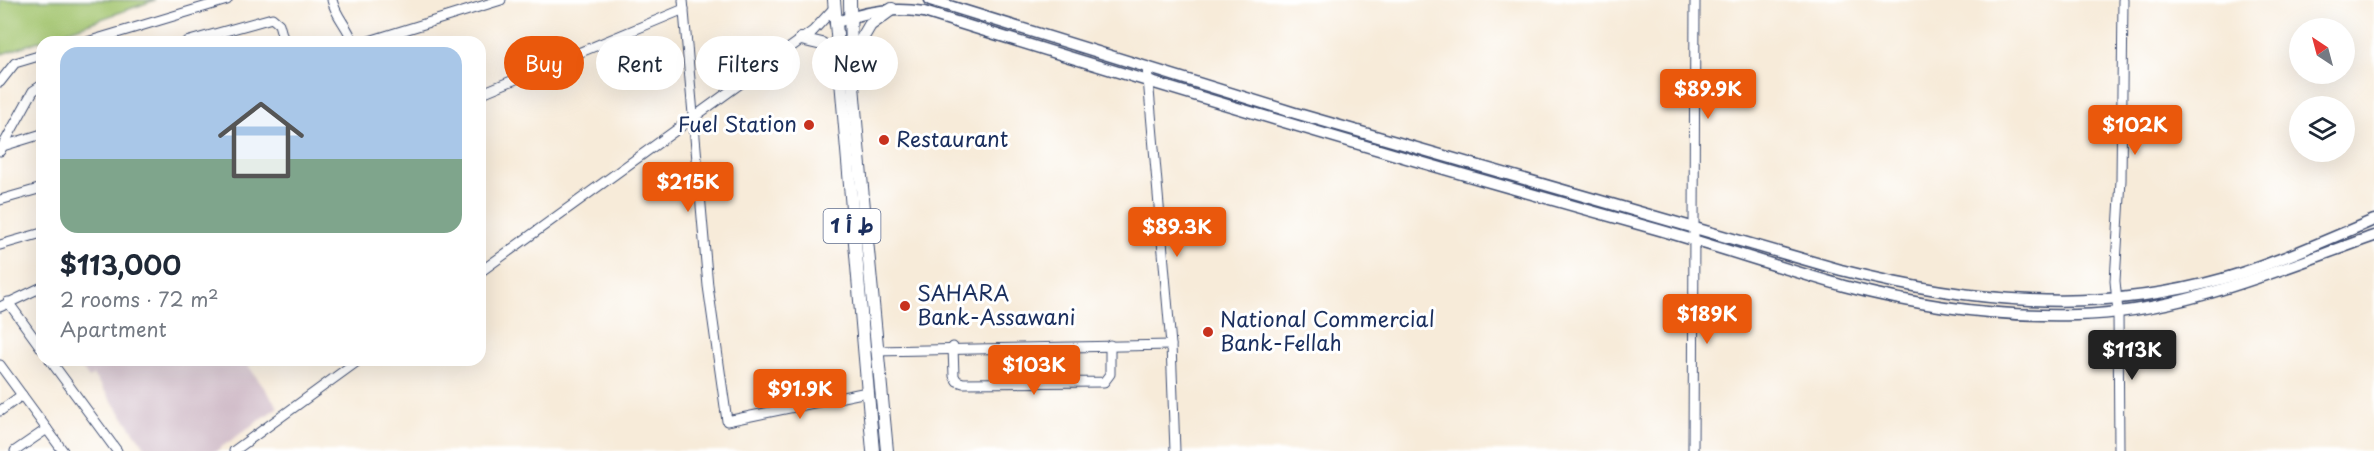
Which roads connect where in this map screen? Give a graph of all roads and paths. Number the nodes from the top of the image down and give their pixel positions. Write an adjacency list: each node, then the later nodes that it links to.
1 (227, 0): 15 (street)
2 (332, 0): 18 (street)
3 (501, 0): 8 (street)
4 (852, 0): 10 (main road); 12 (highway)
5 (930, 0): 26 (main road)
6 (1695, 0): 39 (street)
7 (2123, 0): 46 (street)
8 (490, 1): 19 (street)
9 (684, 4): 32 (street); 33 (street)
10 (834, 4): 13 (highway, ط أ 1); 14 (street)
11 (892, 9): 12 (main road); 22 (highway); 28 (main road)
12 (850, 16): 13 (main road); 21 (highway)
13 (835, 23): 14 (street); 20 (highway, ط أ 1)
14 (813, 31): 23 (street)
15 (107, 36)
16 (208, 36): 17 (street)
17 (282, 36)
18 (351, 36)
19 (393, 36)
20 (839, 36)
21 (848, 36)
22 (863, 36)
23 (801, 39): 24 (highway); 33 (street)
24 (812, 42)
25 (36, 57): 27 (street)
26 (1147, 67): 28 (street); 39 (main road)
27 (0, 82)
28 (1150, 82): 42 (main road); 51 (street)
29 (36, 89): 35 (street)
30 (847, 90): 57 (highway, ط أ 1)
31 (848, 90): 53 (highway)
32 (486, 91)
33 (693, 116): 44 (street); 57 (street)
34 (36, 136): 35 (street)
35 (1, 149)
36 (36, 190): 37 (street)
37 (0, 200)
38 (2374, 220): 46 (main road)
39 (1695, 227): 42 (street); 46 (main road)
40 (36, 234): 43 (street)
41 (2374, 236): 48 (main road)
42 (1694, 239): 48 (main road); 68 (street)
43 (0, 245)
44 (486, 268)
45 (36, 290): 47 (street)
46 (2117, 298): 48 (street)
47 (4, 305): 49 (street)
48 (2118, 312): 69 (street)
49 (36, 342)
50 (1110, 345): 51 (street); 52 (street); 52 (street)
51 (1171, 345): 67 (street)
52 (953, 348): 53 (street)
53 (876, 351): 66 (highway)
54 (0, 365): 58 (street)
55 (54, 366): 63 (street)
56 (351, 366): 64 (street)
57 (867, 392): 65 (highway, ط أ 1)
58 (21, 395): 59 (street); 60 (street)
59 (0, 411)
60 (47, 429): 61 (street); 62 (street)
61 (15, 451)
62 (63, 451)
63 (117, 451)
64 (234, 451)
65 (873, 451)
66 (887, 451)
67 (1175, 451)
68 (1694, 451)
69 (2119, 451)

